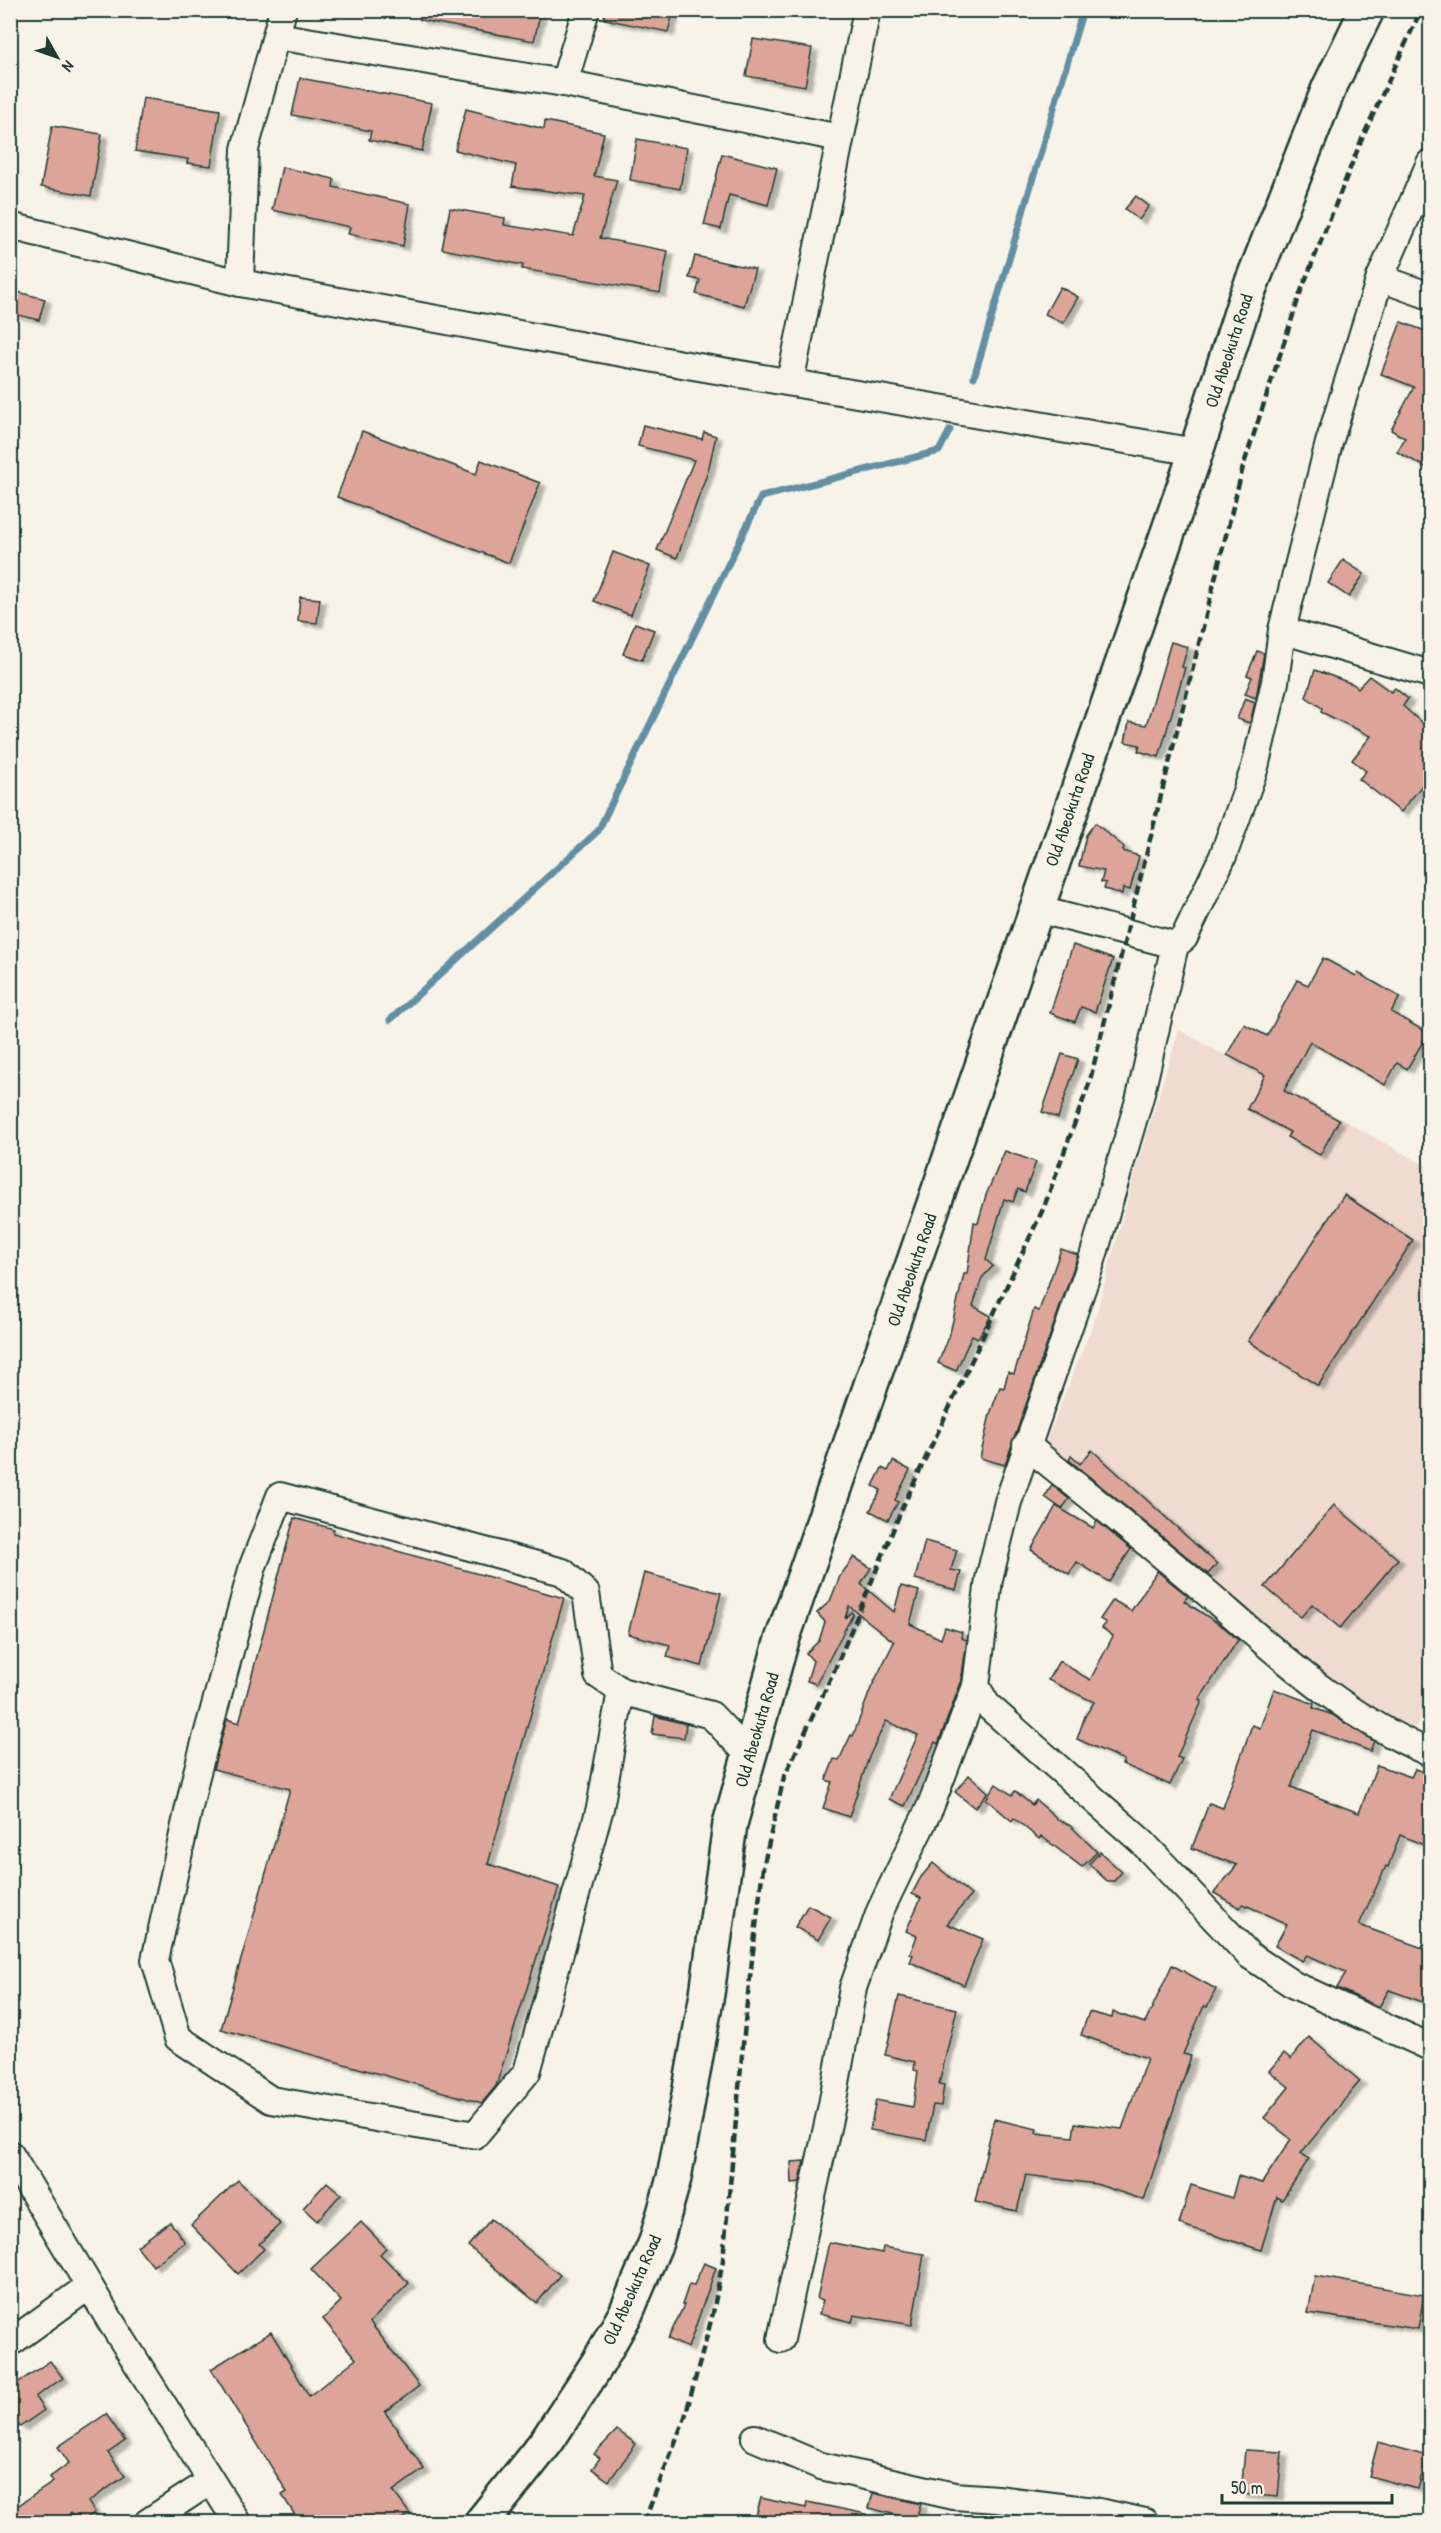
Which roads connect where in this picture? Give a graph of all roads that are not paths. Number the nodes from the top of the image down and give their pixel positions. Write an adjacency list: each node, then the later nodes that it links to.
1 (283, 10): 5 (street)
2 (586, 10): 6 (street)
3 (867, 10): 7 (street)
4 (1368, 10): 14 (highway, Old Abeokuta Road)
5 (276, 36): 6 (street); 11 (street)
6 (564, 83): 7 (street)
7 (840, 138): 13 (street)
8 (1431, 164): 10 (street)
9 (10, 226): 11 (street)
10 (1380, 278): 12 (street); 15 (street)
11 (240, 283): 13 (street)
12 (1431, 296)
13 (790, 382): 14 (street)
14 (1196, 452): 17 (highway, Old Abeokuta Road)
15 (1282, 630): 16 (street); 18 (street)
16 (1431, 674)
17 (1036, 909): 18 (street); 23 (highway, Old Abeokuta Road)
18 (1175, 945): 19 (street)
19 (1026, 1445): 20 (street); 22 (street)
20 (976, 1686): 24 (street); 27 (street)
21 (621, 1691): 21 (street); 23 (street)
22 (1431, 1753)
23 (749, 1755): 33 (highway, Old Abeokuta Road)
24 (1431, 2047)
25 (10, 2154): 26 (street)
26 (89, 2286): 28 (street); 30 (street)
27 (781, 2339)
28 (10, 2343)
29 (755, 2438): 34 (street)
30 (209, 2482): 31 (street); 32 (street)
31 (148, 2523)
32 (237, 2523)
33 (482, 2523)
34 (1145, 2523)

